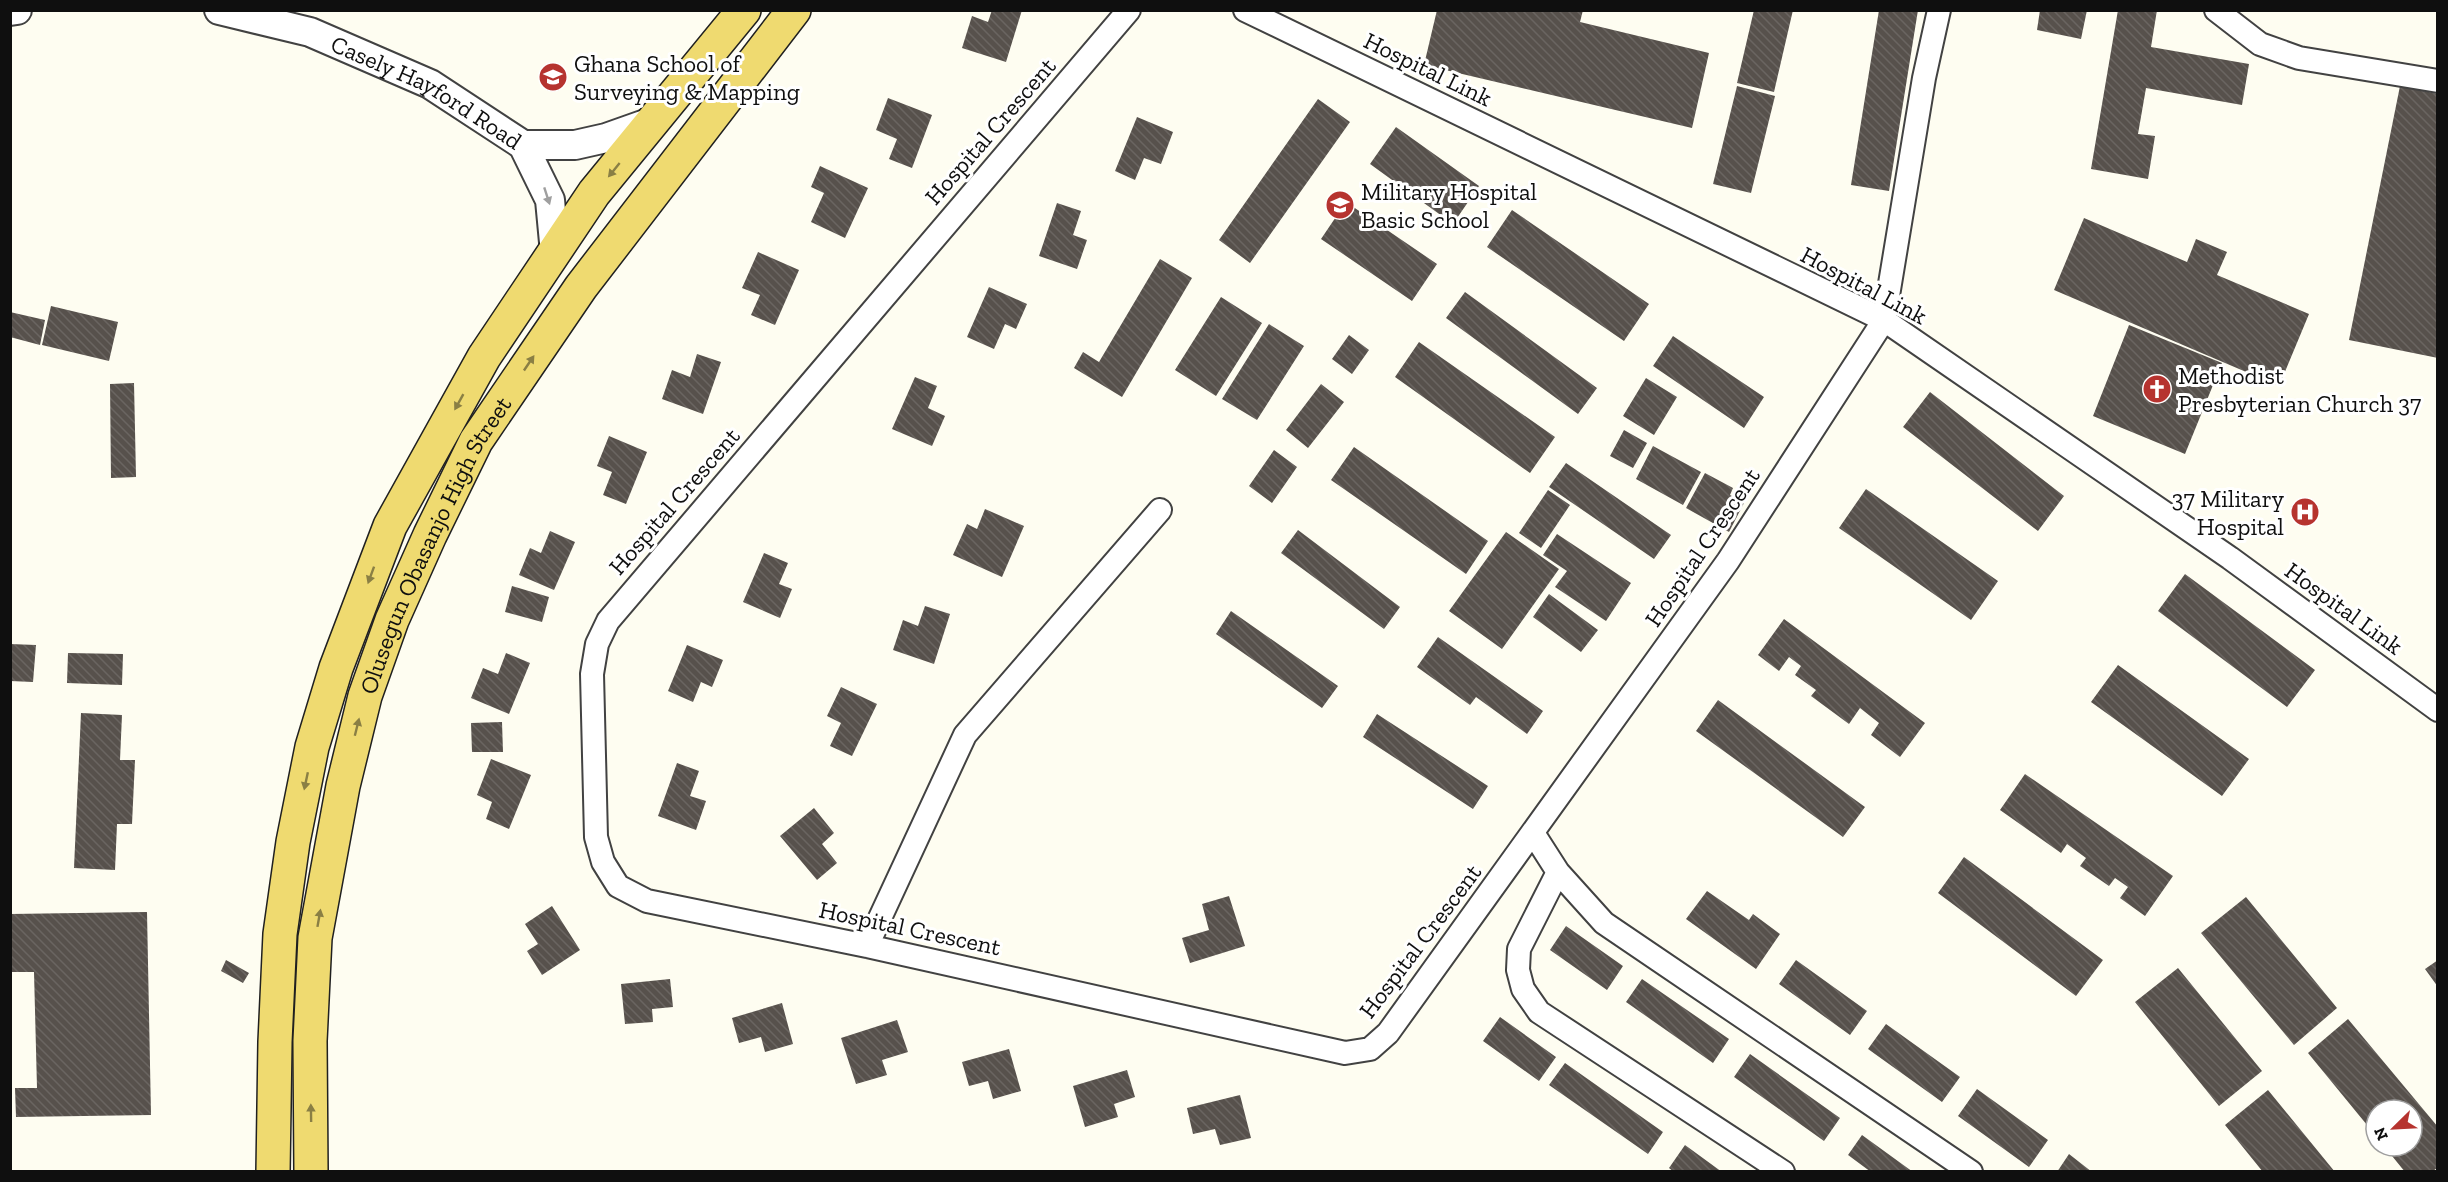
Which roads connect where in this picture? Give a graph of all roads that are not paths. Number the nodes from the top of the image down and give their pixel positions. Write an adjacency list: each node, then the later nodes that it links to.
1 (17, 10): 9 (street)
2 (219, 10): 12 (street, Casely Hayford Road)
3 (744, 10): 11 (main road, Olusegun Obasanjo High Street)
4 (794, 10): 21 (main road, Olusegun Obasanjo High Street, one-way to 4)
5 (1129, 10): 19 (street, Hospital Crescent)
6 (1245, 10): 14 (street, Hospital Link)
7 (1939, 10): 14 (street)
8 (2216, 10): 10 (street)
9 (10, 11)
10 (2438, 81)
11 (654, 121): 12 (street); 13 (main road, Olusegun Obasanjo High Street, one-way to 13)
12 (524, 145): 13 (street, Casely Hayford Road, one-way to 13)
13 (555, 253): 20 (main road, Olusegun Obasanjo High Street, one-way to 20)
14 (1884, 320): 16 (street, Hospital Link); 17 (street, Hospital Crescent)
15 (1160, 510): 19 (street)
16 (2438, 710)
17 (1533, 833): 18 (street); 19 (street, Hospital Crescent)
18 (1558, 872): 22 (street); 23 (street)
19 (867, 946)
20 (273, 1172)
21 (311, 1172)
22 (1784, 1172)
23 (1971, 1172)

